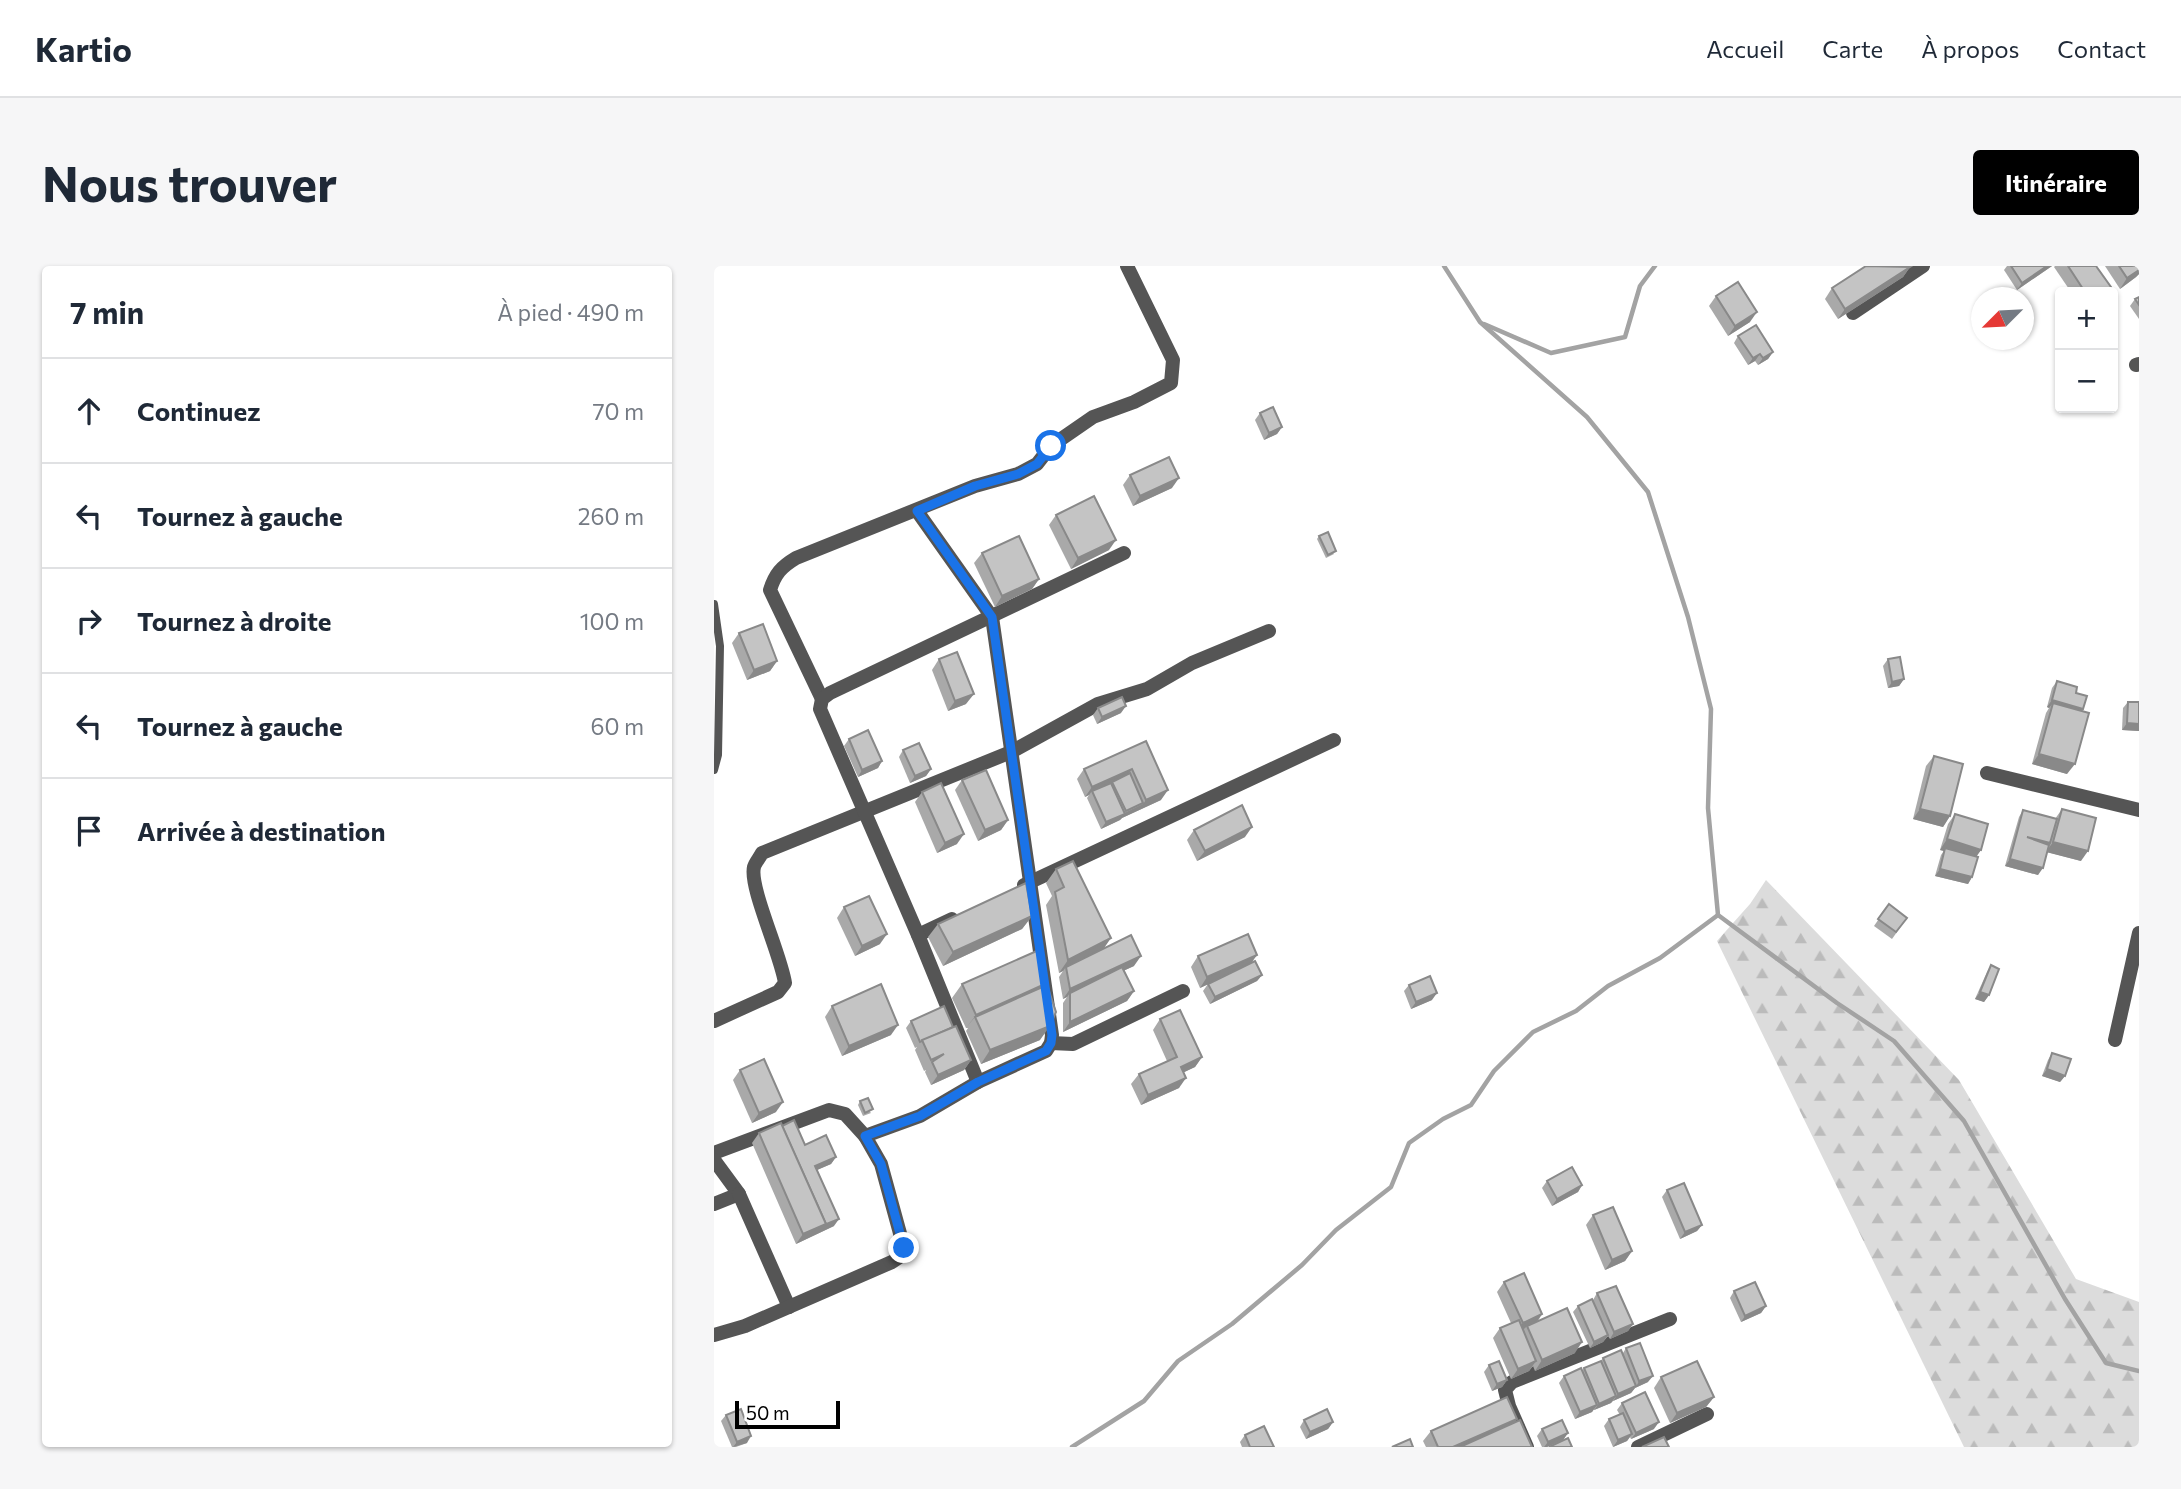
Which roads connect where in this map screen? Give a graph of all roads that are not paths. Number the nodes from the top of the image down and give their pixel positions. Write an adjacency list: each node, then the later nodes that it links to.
1 (1127, 266): 4 (street)
2 (1923, 266): 3 (street)
3 (1853, 313)
4 (917, 511): 7 (street); 9 (street)
5 (1124, 553): 7 (street)
6 (714, 604): 12 (lane)
7 (992, 617): 9 (street); 11 (street)
8 (1269, 631): 11 (street)
9 (822, 699): 15 (street)
10 (1334, 740): 16 (street)
11 (1011, 752): 15 (street); 16 (street)
12 (714, 770)
13 (1987, 773): 14 (street)
14 (2139, 810)
15 (865, 811): 20 (street); 22 (street)
16 (1031, 882): 17 (street); 24 (street)
17 (1006, 894)
18 (968, 911): 20 (street)
19 (2139, 933): 23 (street)
20 (918, 935): 25 (street)
21 (1183, 991): 24 (street)
22 (714, 1021)
23 (2115, 1040)
24 (1051, 1043): 25 (street)
25 (978, 1082): 26 (street)
26 (865, 1136): 27 (street); 31 (street)
27 (714, 1153)
28 (714, 1160): 29 (street)
29 (739, 1194): 30 (street); 31 (street)
30 (714, 1204)
31 (789, 1307): 33 (street)
32 (1670, 1319): 35 (street)
33 (714, 1335)
34 (1707, 1414): 36 (street)
35 (1527, 1447)
36 (1638, 1447)

